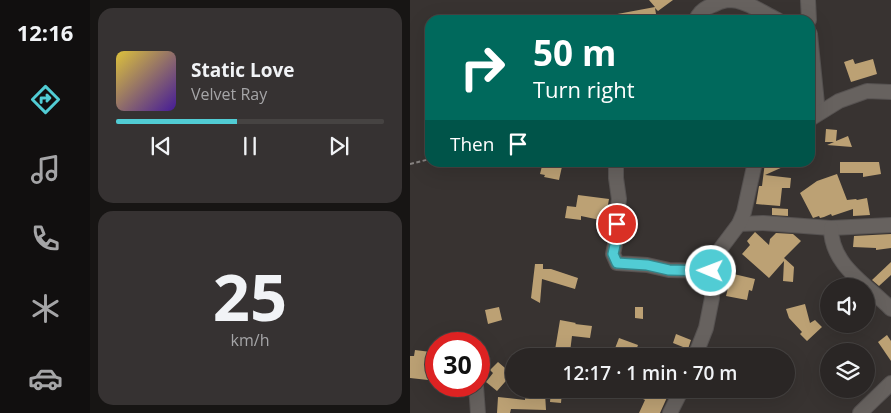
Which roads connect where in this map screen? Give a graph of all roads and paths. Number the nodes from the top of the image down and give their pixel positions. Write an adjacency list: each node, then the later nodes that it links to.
1 (808, 0): 4 (street)
2 (698, 15): 3 (street)
3 (768, 15)
4 (809, 15)
5 (891, 92): 6 (street)
6 (815, 115)
7 (425, 160): 8 (path)
8 (410, 164)
9 (616, 167): 14 (street)
10 (754, 167): 11 (street)
11 (739, 224): 13 (street); 14 (street)
12 (891, 225): 13 (street)
13 (831, 228): 15 (street)
14 (711, 271): 16 (street)
15 (891, 309)
16 (699, 348)
17 (891, 382): 22 (street)
18 (477, 397): 20 (street)
19 (678, 398): 21 (street)
20 (478, 413)
21 (670, 413)
22 (860, 413)

